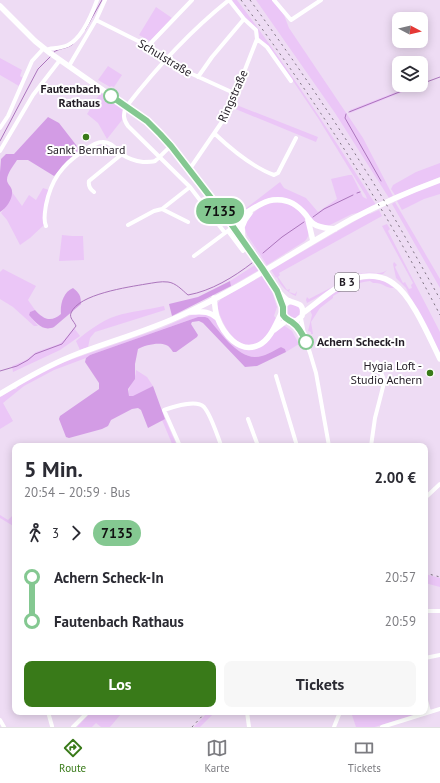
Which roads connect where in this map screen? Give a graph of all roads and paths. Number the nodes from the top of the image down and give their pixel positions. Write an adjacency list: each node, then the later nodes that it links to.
1 (98, 0): 12 (street)
2 (105, 0): 9 (street)
3 (192, 0): 11 (street)
4 (274, 0): 5 (street)
5 (321, 0)
6 (230, 1): 8 (street); 13 (street)
7 (0, 6): 12 (main road)
8 (244, 19): 10 (street); 16 (street)
9 (96, 20): 11 (street, Schulstraße); 15 (street)
10 (257, 38): 17 (street); 18 (street, Ringstraße)
11 (148, 46): 13 (street, Schulstraße)
12 (49, 52): 14 (main road); 20 (street)
13 (166, 58): 16 (street, Schulstraße); 19 (street)
14 (60, 60): 15 (main road); 24 (street)
15 (69, 66): 19 (main road)
16 (198, 77): 18 (street, Schulstraße)
17 (291, 81)
18 (236, 94): 21 (street, Ringstraße)
19 (126, 107): 23 (main road); 26 (street)
20 (0, 128)
21 (215, 134): 22 (street); 27 (street, Ringstraße)
22 (296, 138)
23 (171, 146): 26 (street); 27 (main road)
24 (0, 151)
25 (122, 154): 26 (street); 30 (street); 39 (street)
26 (159, 156): 29 (street)
27 (189, 170): 35 (main road)
28 (440, 180): 41 (main road)
29 (190, 188): 31 (street); 42 (street)
30 (94, 192)
31 (162, 209): 36 (street); 38 (street)
32 (253, 210): 33 (main road); 34 (main road); 35 (main road)
33 (307, 217): 37 (main road); 44 (main road)
34 (244, 220): 40 (main road); 45 (main road)
35 (229, 221): 40 (main road)
36 (188, 222)
37 (314, 224): 41 (main road); 43 (main road)
38 (128, 225)
39 (46, 226)
40 (233, 227): 42 (street); 45 (main road)
41 (335, 229): 43 (main road)
42 (226, 232): 46 (street); 47 (street)
43 (319, 238): 44 (main road)
44 (313, 241): 49 (main road)
45 (243, 242): 48 (main road)
46 (243, 251)
47 (194, 256)
48 (277, 291): 50 (main road); 53 (main road)
49 (212, 300): 54 (main road); 55 (main road); 57 (main road)
50 (290, 301): 52 (main road); 53 (main road)
51 (318, 301): 52 (main road, B 3); 56 (main road, B 3); 61 (main road, B 3)
52 (300, 305): 56 (main road)
53 (283, 310): 58 (main road); 59 (main road)
54 (188, 312): 55 (main road); 64 (main road)
55 (212, 313): 57 (main road)
56 (302, 315): 58 (main road, B 3); 60 (street)
57 (217, 318): 59 (main road)
58 (290, 321): 59 (main road); 60 (street)
59 (272, 332)
60 (304, 336): 70 (street)
61 (440, 359)
62 (377, 362): 71 (street)
63 (276, 376): 69 (street)
64 (0, 394)
65 (248, 419): 68 (street)
66 (179, 443): 67 (street)
67 (220, 443)
68 (257, 443)
69 (296, 443)
70 (328, 443)
71 (371, 443)
72 (440, 484): 73 (street)
73 (428, 495)
74 (428, 611): 75 (street)
75 (440, 611)
76 (440, 655): 77 (street)
77 (428, 657)
78 (428, 708): 80 (street)
79 (440, 709): 80 (street)
80 (429, 712)
81 (49, 715): 88 (street)
82 (85, 715): 89 (street)
83 (247, 715): 90 (street)
84 (339, 715): 91 (street)
85 (420, 715): 92 (street)
86 (0, 720): 87 (street)
87 (4, 727)
88 (51, 727)
89 (73, 727)
90 (249, 727)
91 (334, 727)
92 (382, 727)

